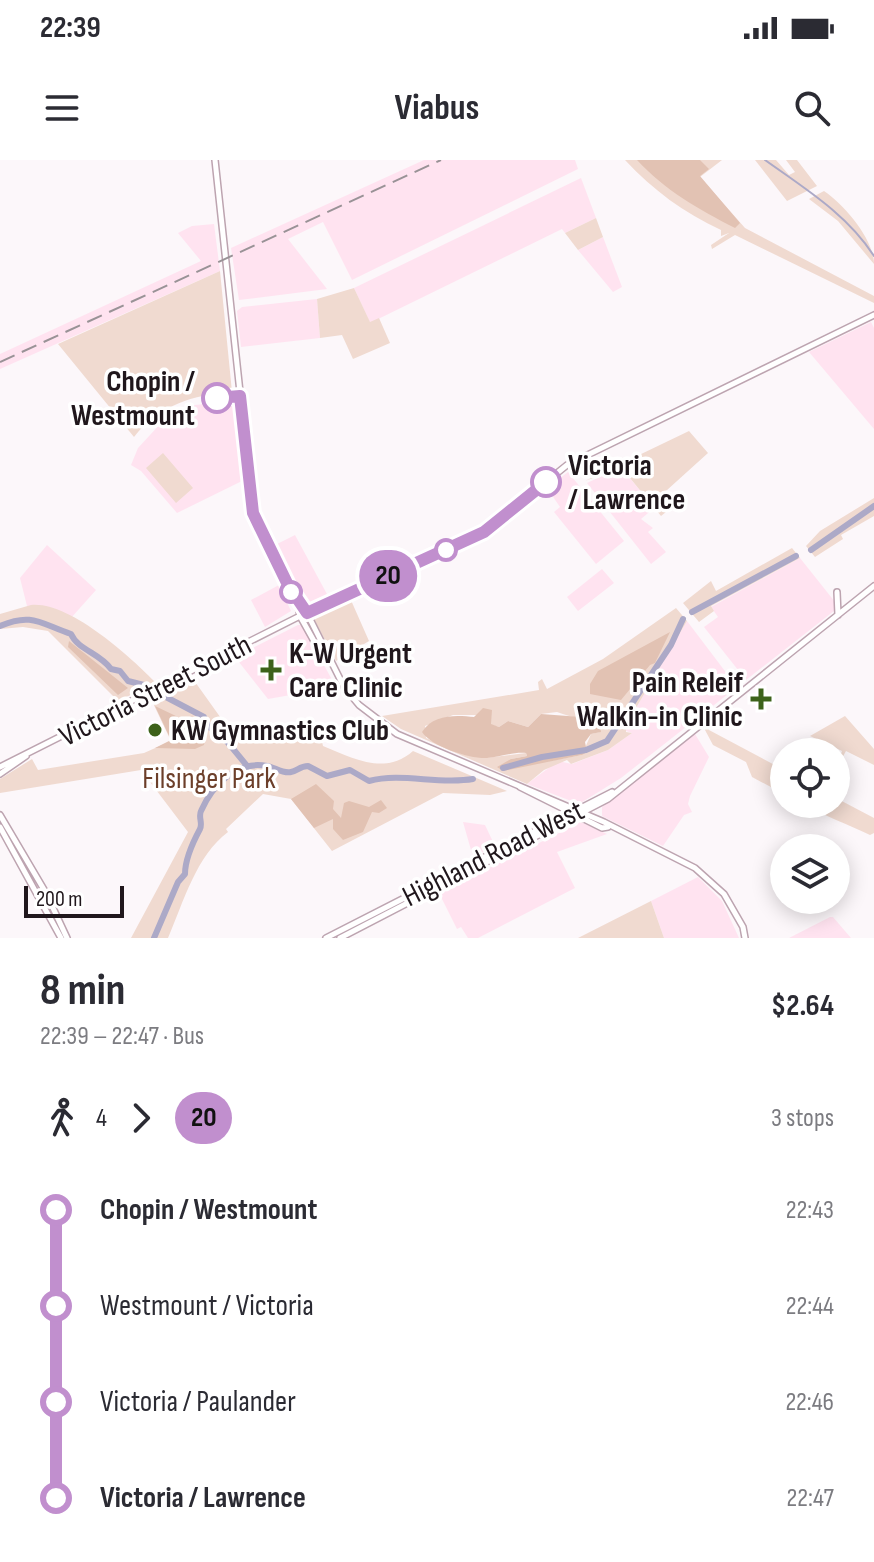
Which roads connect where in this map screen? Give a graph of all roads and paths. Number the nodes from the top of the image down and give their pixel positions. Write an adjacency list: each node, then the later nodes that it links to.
1 (215, 160): 5 (main road)
2 (873, 316): 5 (main road, Victoria Street South)
3 (874, 586): 6 (main road, Highland Road West)
4 (837, 592): 6 (main road)
5 (304, 614): 7 (main road, Victoria Street South); 10 (main road)
6 (838, 615): 11 (main road, Highland Road West)
7 (30, 753): 8 (main road, Victoria Street South); 9 (main road, Victoria Street South)
8 (0, 767)
9 (0, 774)
10 (520, 787): 12 (main road); 14 (main road)
11 (617, 790): 13 (main road, Highland Road West); 14 (main road, Highland Road West)
12 (552, 805): 14 (main road); 16 (main road)
13 (599, 805): 14 (main road, Highland Road West); 17 (main road)
14 (578, 814): 16 (main road, Highland Road West); 17 (main road); 21 (main road, Highland Road West)
15 (0, 815): 19 (main road)
16 (558, 821): 20 (main road, Highland Road West)
17 (606, 824): 22 (main road)
18 (0, 827): 19 (main road)
19 (64, 938)
20 (326, 938)
21 (340, 938)
22 (745, 938)

